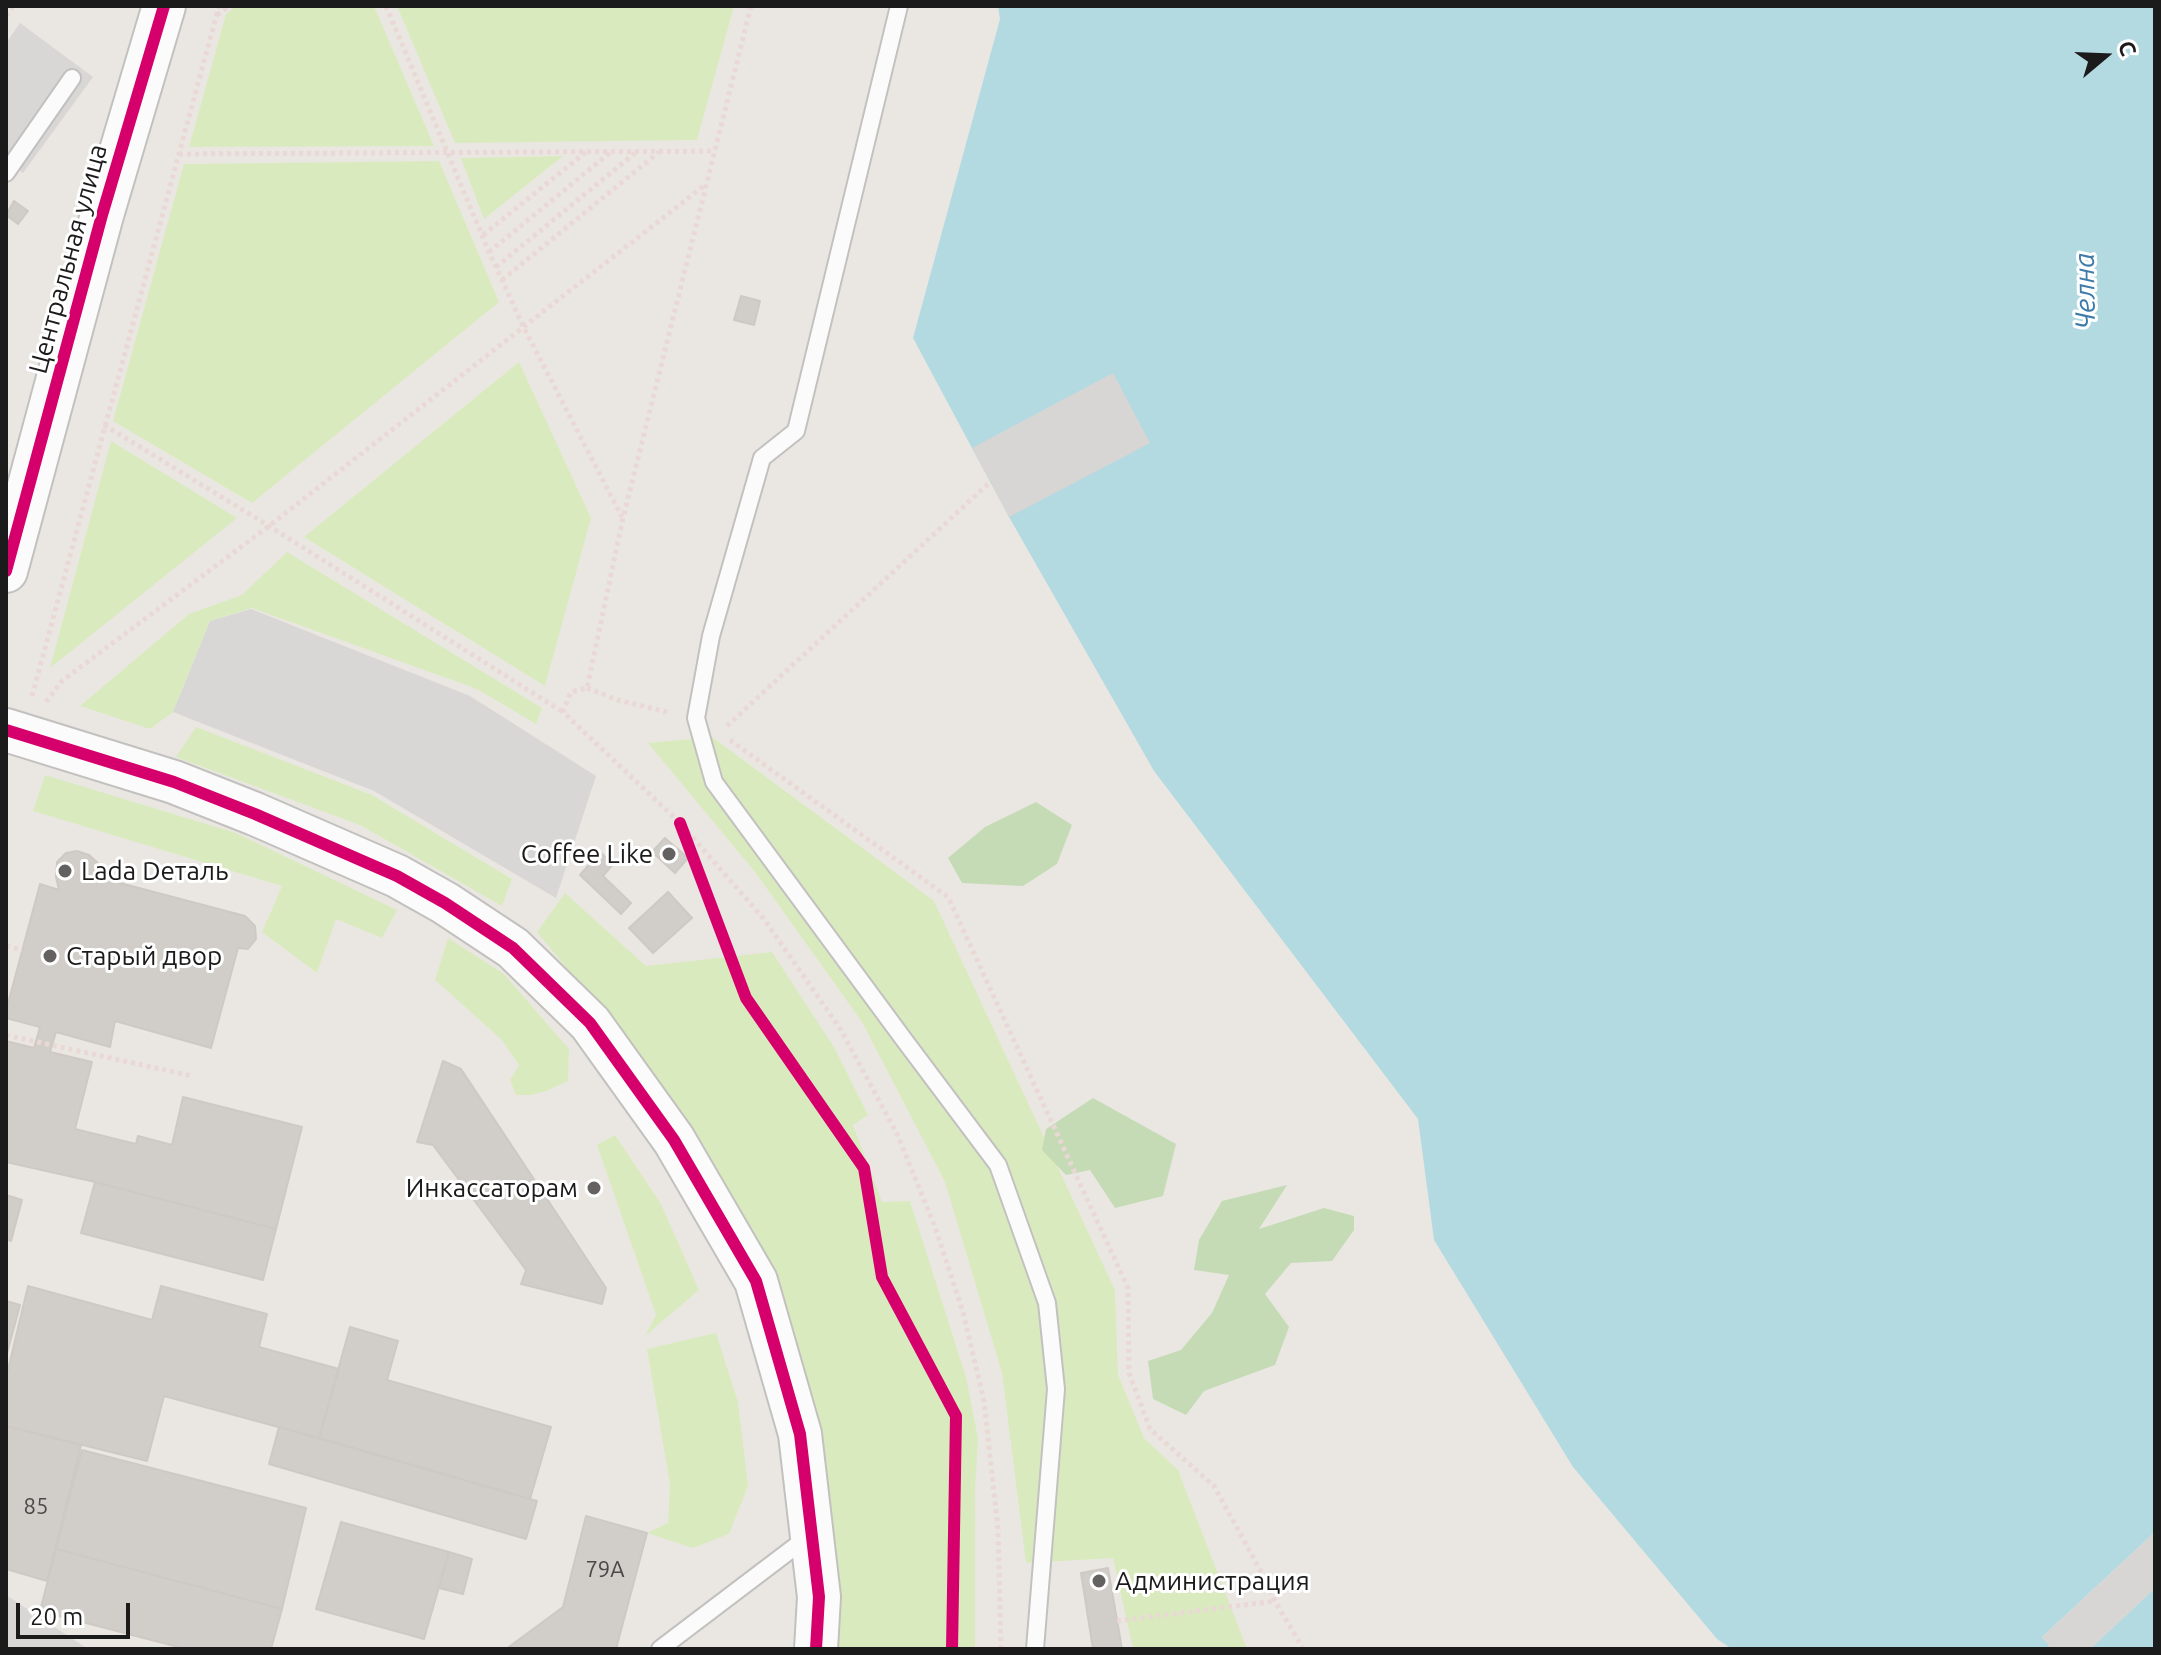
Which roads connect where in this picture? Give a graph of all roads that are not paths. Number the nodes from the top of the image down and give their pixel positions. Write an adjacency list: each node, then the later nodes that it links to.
1 (164, 6): 5 (street, Центральная улица)
2 (899, 6): 10 (lane)
3 (72, 78): 4 (lane)
4 (6, 173)
5 (6, 571)
6 (13, 732): 7 (street)
7 (813, 1533): 8 (lane); 9 (street)
8 (660, 1649)
9 (816, 1649)
10 (1035, 1649)

